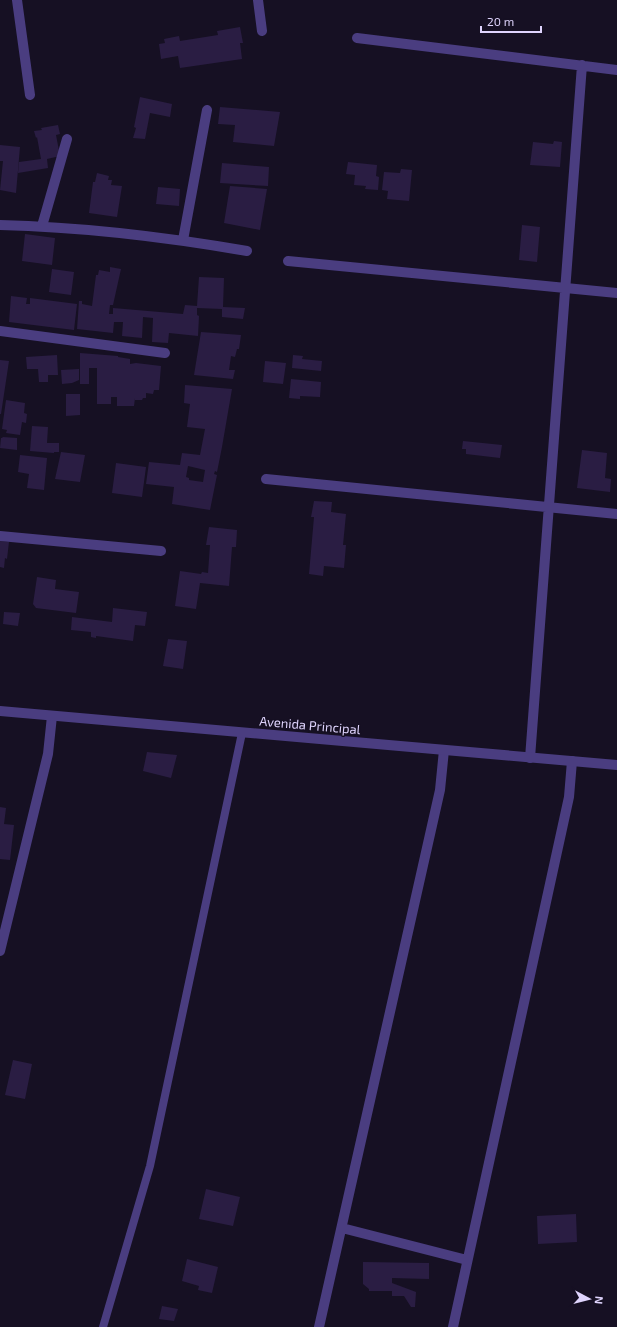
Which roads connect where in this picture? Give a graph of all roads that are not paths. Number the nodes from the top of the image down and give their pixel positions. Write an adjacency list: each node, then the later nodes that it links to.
1 (17, 0): 7 (street)
2 (258, 0): 3 (street)
3 (262, 31)
4 (357, 38): 5 (street)
5 (582, 65): 6 (street); 15 (street)
6 (617, 70)
7 (30, 95)
8 (207, 110): 12 (street)
9 (67, 139): 11 (street)
10 (0, 225): 11 (street)
11 (42, 226): 12 (street)
12 (183, 240): 13 (street)
13 (247, 251)
14 (288, 261): 15 (street)
15 (566, 288): 16 (street); 20 (street)
16 (617, 293)
17 (0, 331): 18 (street)
18 (165, 353)
19 (266, 479): 20 (street)
20 (549, 508): 21 (street); 28 (street)
21 (617, 514)
22 (0, 536): 23 (street)
23 (162, 551)
24 (0, 711): 25 (street, Avenida Principal)
25 (52, 716): 26 (street, Avenida Principal); 31 (street)
26 (242, 733): 27 (street, Avenida Principal); 34 (lane)
27 (444, 750): 28 (street, Avenida Principal); 32 (street)
28 (530, 758): 29 (street, Avenida Principal)
29 (572, 761): 30 (street, Avenida Principal); 33 (street)
30 (617, 765)
31 (0, 951)
32 (342, 1228): 33 (street); 35 (street)
33 (467, 1260): 36 (street)
34 (103, 1327)
35 (320, 1327)
36 (453, 1327)

